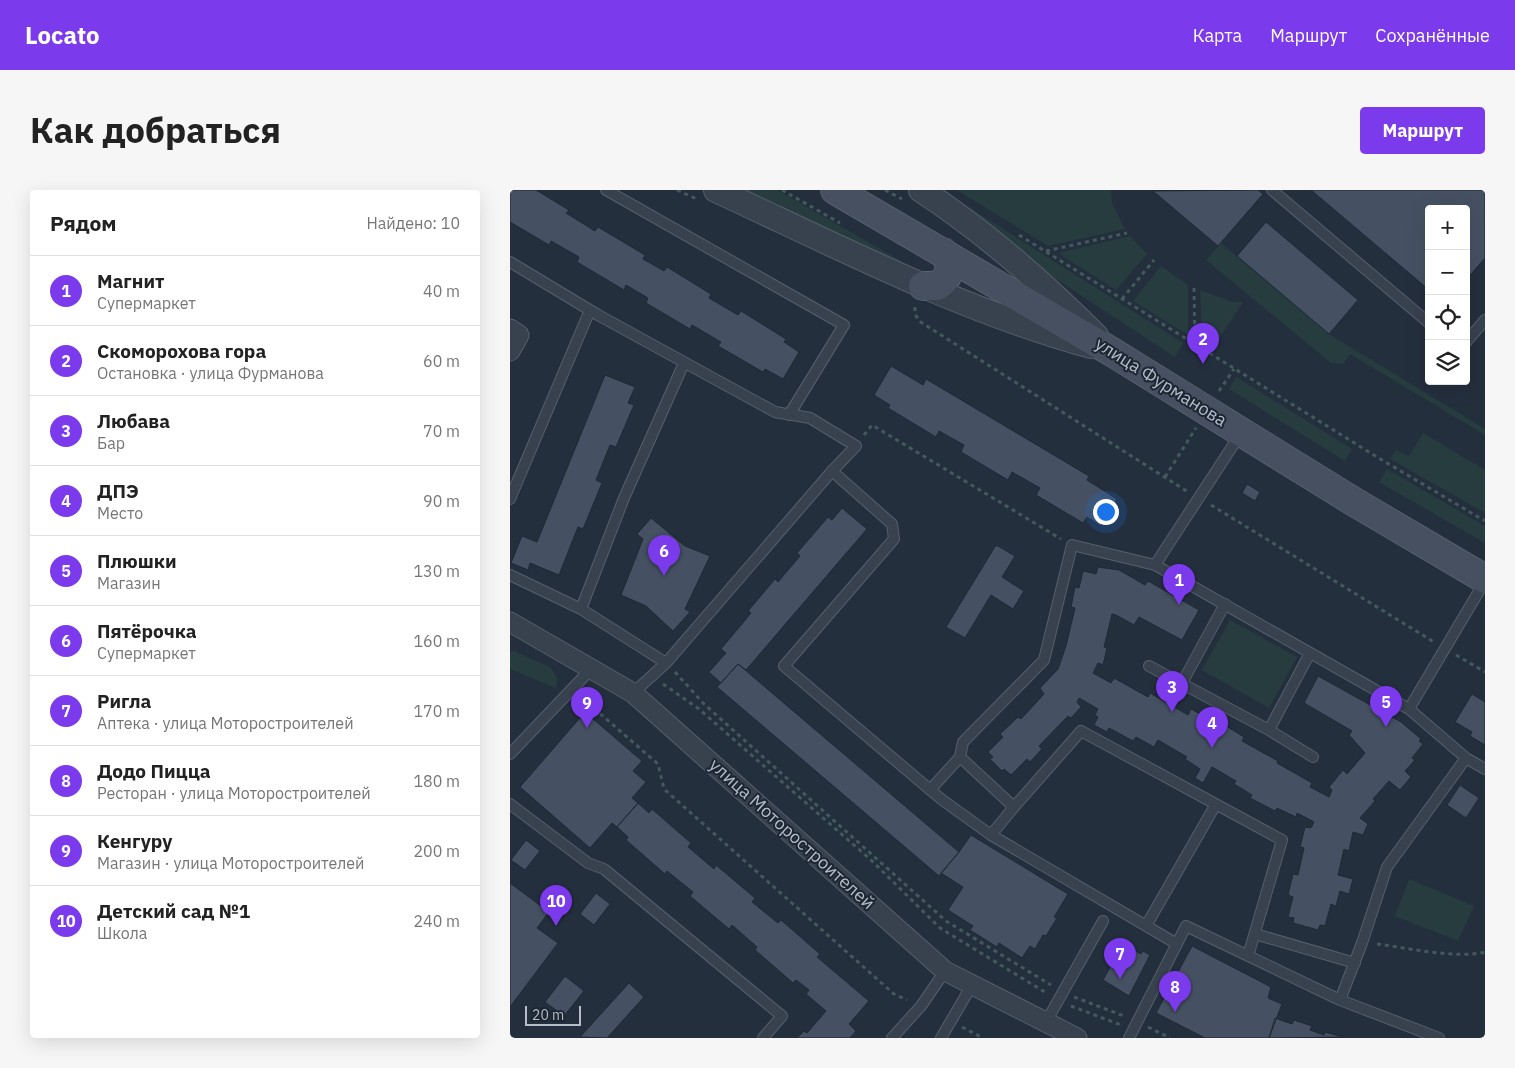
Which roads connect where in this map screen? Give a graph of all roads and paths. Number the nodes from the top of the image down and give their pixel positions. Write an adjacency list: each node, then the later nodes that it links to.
1 (606, 190): 25 (lane)
2 (716, 190): 13 (street)
3 (835, 190): 10 (main road, улица Фурманова)
4 (921, 190): 6 (street)
5 (1272, 190): 17 (lane)
6 (966, 223): 10 (street); 23 (street)
7 (1013, 231): 9 (path)
8 (1127, 233): 9 (path)
9 (1046, 251): 15 (path)
10 (944, 252): 13 (main road); 23 (main road, улица Фурманова)
11 (1154, 260): 15 (path)
12 (510, 262): 16 (lane)
13 (922, 286): 23 (street)
14 (1194, 288): 21 (path)
15 (1122, 299): 21 (path)
16 (590, 310): 24 (lane); 29 (lane)
17 (1425, 320)
18 (1485, 320): 20 (lane)
19 (510, 329): 22 (street)
20 (1468, 340)
21 (1195, 344): 30 (path)
22 (510, 351)
23 (1112, 352): 26 (main road, улица Фурманова)
24 (684, 363): 25 (lane); 36 (lane)
25 (789, 415): 27 (lane)
26 (1241, 432): 32 (lane); 34 (main road, улица Фурманова)
27 (856, 446): 28 (lane); 31 (path)
28 (832, 471): 39 (lane); 53 (lane)
29 (510, 499)
30 (1485, 521)
31 (1072, 545): 32 (lane); 50 (lane)
32 (1155, 565): 35 (lane)
33 (510, 574): 36 (lane)
34 (1485, 580): 46 (lane)
35 (1225, 604): 38 (lane); 43 (lane)
36 (581, 609): 39 (lane)
37 (510, 624): 41 (street, улица Моторостроителей)
38 (1310, 653): 46 (lane); 47 (lane)
39 (666, 663): 42 (lane); 68 (path)
40 (1149, 666): 43 (lane)
41 (591, 669): 44 (lane); 45 (street, улица Моторостроителей)
42 (652, 676): 45 (lane); 68 (path)
43 (1182, 683): 47 (lane)
44 (572, 689): 48 (lane); 70 (path)
45 (633, 693): 66 (street, улица Моторостроителей)
46 (1408, 709): 51 (lane)
47 (1270, 730): 49 (lane)
48 (510, 754)
49 (1313, 756)
50 (960, 757): 53 (lane); 56 (lane)
51 (1466, 758): 52 (lane); 61 (lane)
52 (1485, 770)
53 (930, 790): 57 (lane)
54 (510, 804): 74 (lane)
55 (1216, 804): 56 (lane); 59 (lane); 60 (lane)
56 (1014, 807): 57 (lane)
57 (991, 835): 59 (lane)
58 (1103, 921): 68 (lane)
59 (1146, 926): 62 (lane)
60 (1255, 934): 64 (lane); 65 (lane)
61 (1362, 943): 63 (path); 65 (lane)
62 (1177, 944): 64 (lane); 73 (lane)
63 (1485, 952)
64 (1248, 956): 69 (lane)
65 (1354, 963): 69 (lane)
66 (945, 971): 67 (street, улица Моторостроителей); 70 (lane)
67 (972, 985): 71 (lane); 72 (street, улица Моторостроителей)
68 (1060, 996): 72 (lane); 73 (path); 73 (path)
69 (1340, 1000): 80 (lane)
70 (921, 1006): 75 (lane)
71 (951, 1021): 76 (lane); 77 (path)
72 (1046, 1022): 78 (street, улица Моторостроителей)
73 (1133, 1029): 79 (path)
74 (762, 1038)
75 (892, 1038)
76 (941, 1038)
77 (983, 1038)
78 (1077, 1038)
79 (1170, 1038)
80 (1439, 1038)

